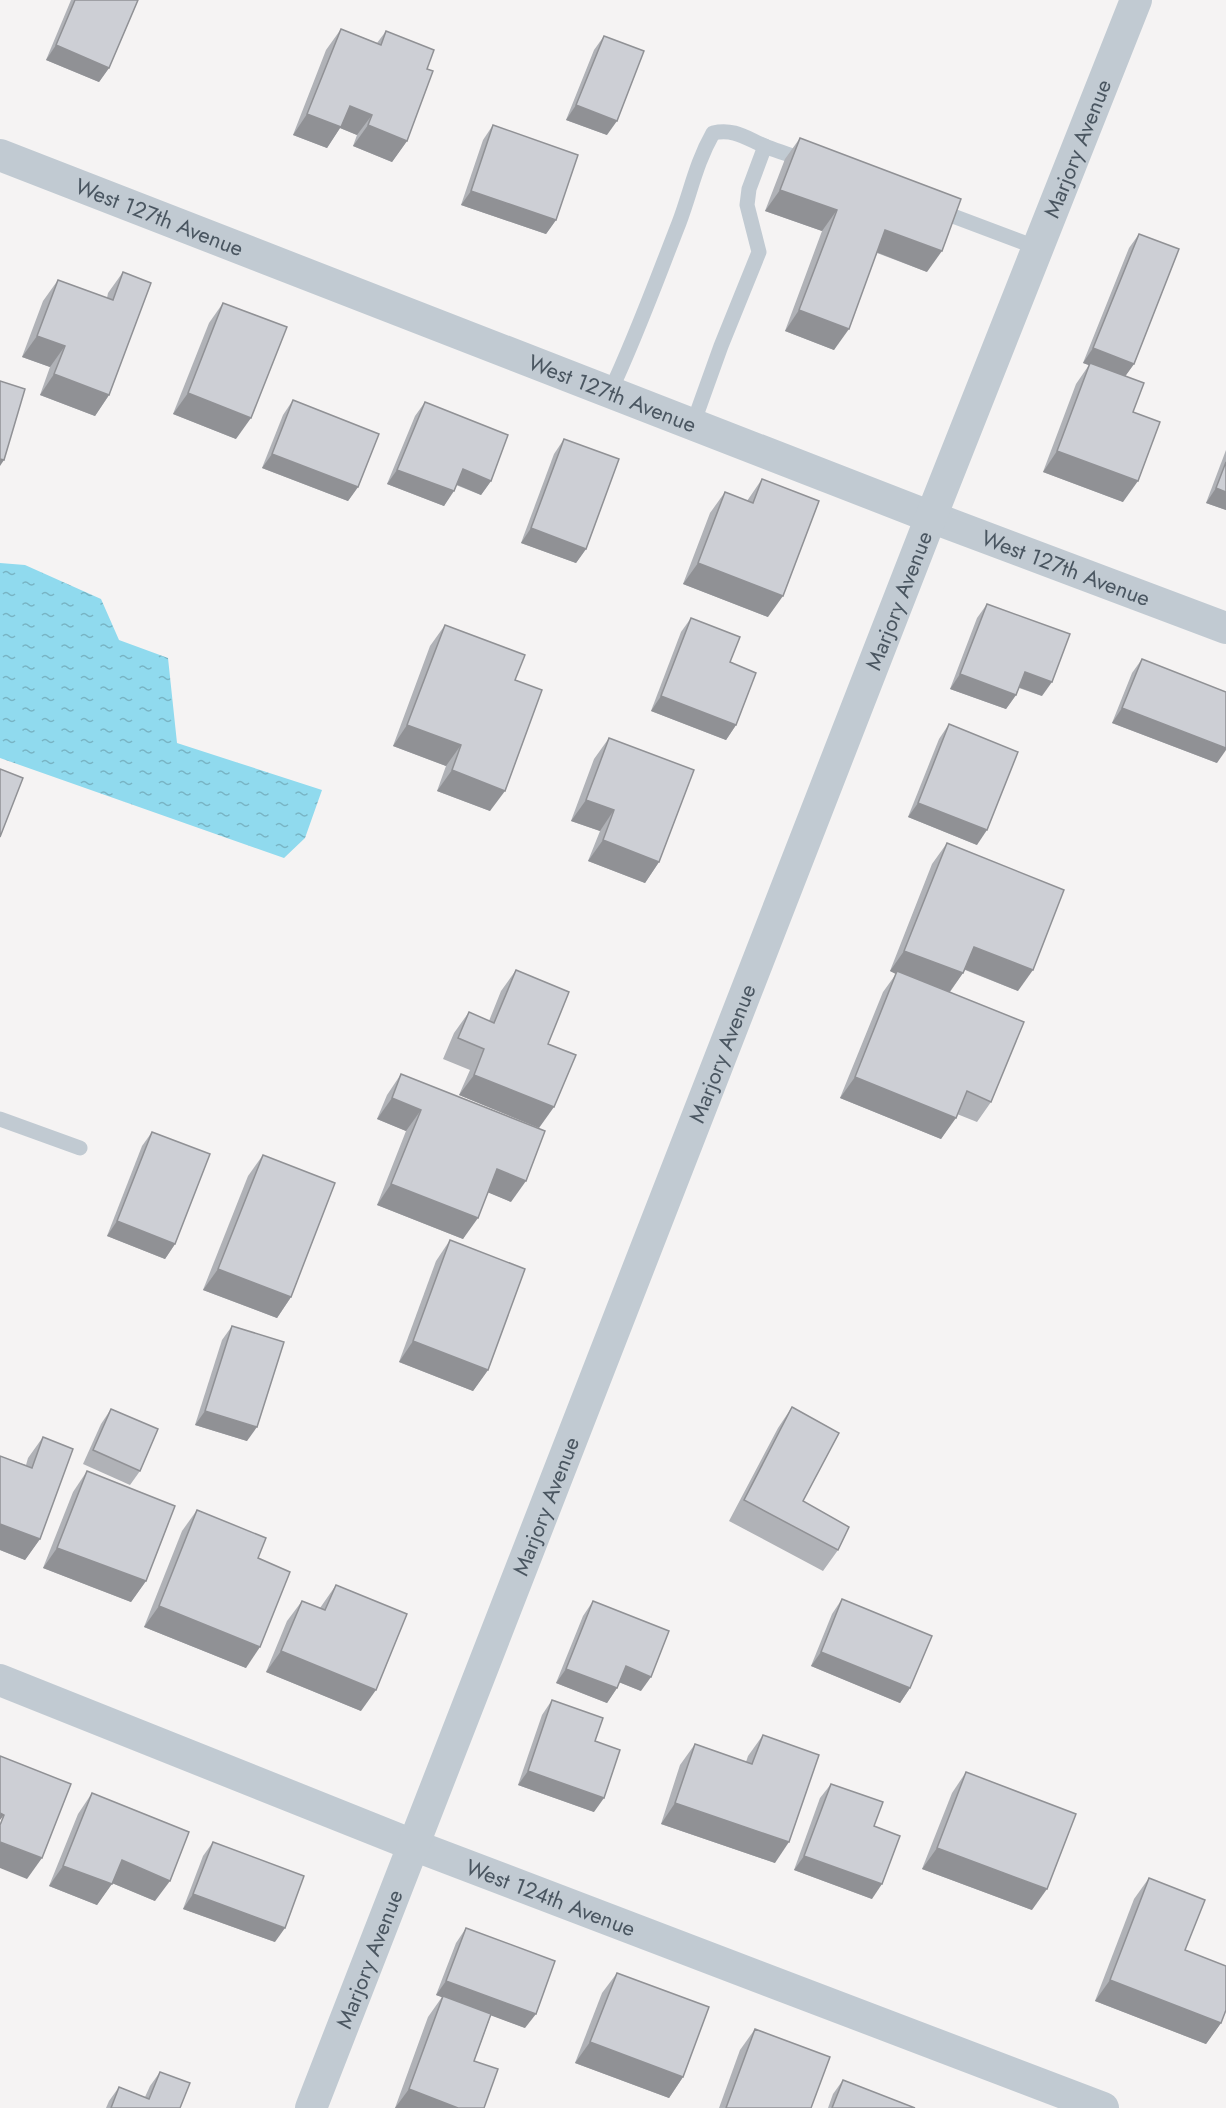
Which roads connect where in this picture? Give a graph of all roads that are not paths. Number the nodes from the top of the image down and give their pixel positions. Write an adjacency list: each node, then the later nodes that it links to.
1 (1136, 0): 6 (street, Marjory Avenue)
2 (765, 146): 4 (lane); 7 (lane); 8 (lane)
3 (0, 155): 7 (street, West 127th Avenue)
4 (817, 165)
5 (925, 205): 6 (lane)
6 (1038, 248): 9 (street, Marjory Avenue)
7 (610, 392): 8 (street, West 127th Avenue)
8 (693, 424): 9 (street, West 127th Avenue)
9 (931, 517): 10 (street, West 127th Avenue); 14 (street, Marjory Avenue)
10 (1226, 628)
11 (0, 1119): 12 (lane)
12 (80, 1148)
13 (0, 1680): 14 (street, West 124th Avenue)
14 (413, 1845): 15 (street, Marjory Avenue); 16 (street, West 124th Avenue)
15 (311, 2108)
16 (1103, 2108)

